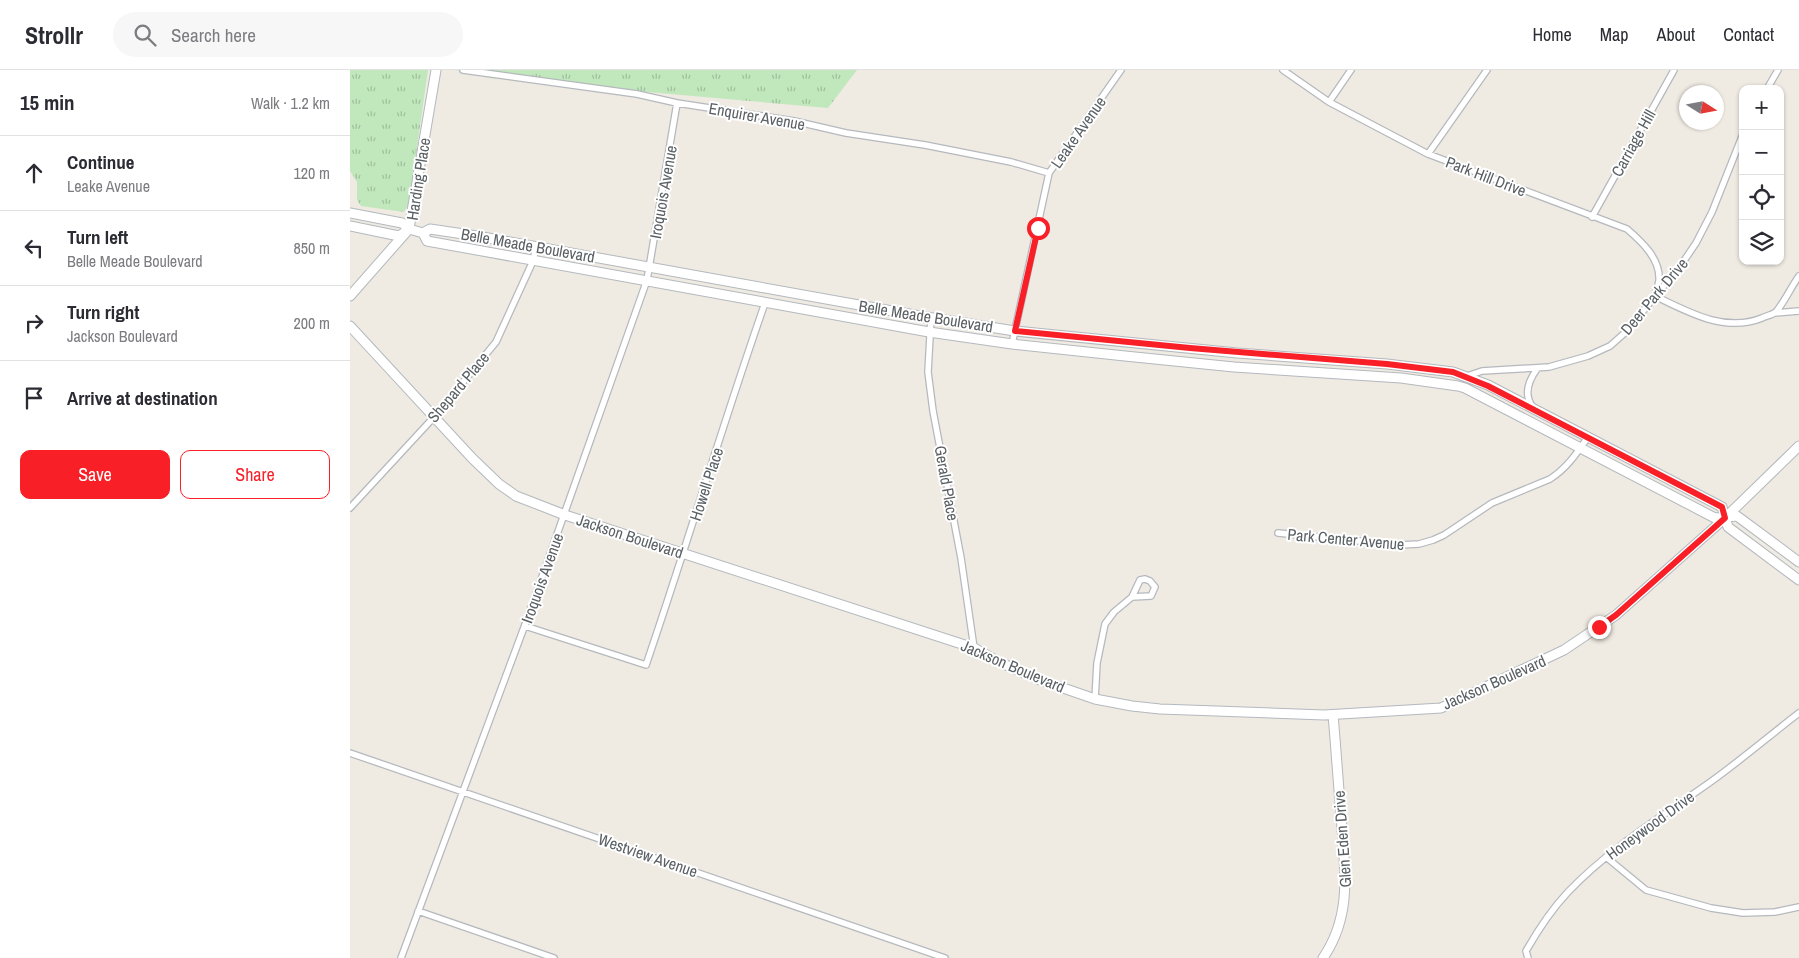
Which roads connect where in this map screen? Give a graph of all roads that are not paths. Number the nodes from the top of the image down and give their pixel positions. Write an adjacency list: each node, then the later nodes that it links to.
1 (436, 70): 18 (main road, Harding Place)
2 (462, 70): 11 (street, Enquirer Avenue)
3 (1121, 70): 14 (street, Leake Avenue)
4 (1283, 70): 10 (street, Park Hill Drive)
5 (1351, 70): 10 (street)
6 (1487, 70): 13 (street)
7 (1674, 70): 16 (street, Carriage Hill)
8 (1778, 70): 9 (street)
9 (1770, 85)
10 (1329, 102): 13 (street, Park Hill Drive)
11 (678, 103): 14 (street, Enquirer Avenue); 22 (street, Iroquois Avenue)
12 (1739, 144): 27 (street, Deer Park Drive)
13 (1428, 154): 16 (street, Park Hill Drive)
14 (1048, 173): 33 (street, Leake Avenue)
15 (350, 213): 18 (main road, Belle Meade Boulevard)
16 (1592, 217): 27 (street, Park Hill Drive)
17 (350, 226): 18 (main road, Belle Meade Boulevard)
18 (409, 230): 19 (main road, Belle Meade Boulevard); 26 (main road, Harding Place)
19 (423, 233): 20 (main road, Belle Meade Boulevard); 21 (main road, Belle Meade Boulevard)
20 (536, 247): 21 (street, Shepard Place); 22 (main road, Belle Meade Boulevard)
21 (533, 261): 24 (main road, Belle Meade Boulevard); 44 (street, Shepard Place)
22 (650, 267): 24 (street, Iroquois Avenue); 25 (main road, Belle Meade Boulevard)
23 (1799, 276): 30 (street)
24 (647, 280): 28 (main road, Belle Meade Boulevard); 52 (street, Iroquois Avenue)
25 (768, 288): 28 (main road); 31 (main road, Belle Meade Boulevard)
26 (350, 296)
27 (1655, 296): 30 (street); 40 (street, Deer Park Drive)
28 (765, 303): 34 (main road, Belle Meade Boulevard); 55 (street, Howell Place)
29 (1799, 312): 30 (street)
30 (1774, 313)
31 (931, 318): 33 (main road, Belle Meade Boulevard); 34 (street, Gerald Place)
32 (350, 326): 44 (main road, Jackson Boulevard)
33 (1015, 331): 35 (street, Leake Avenue); 36 (main road, Belle Meade Boulevard)
34 (930, 332): 35 (main road, Belle Meade Boulevard); 60 (street, Gerald Place)
35 (1012, 344): 38 (main road, Belle Meade Boulevard)
36 (1150, 344): 37 (main road, Belle Meade Boulevard); 38 (main road)
37 (1190, 348): 39 (main road); 41 (main road, Belle Meade Boulevard)
38 (1149, 358): 39 (main road, Belle Meade Boulevard)
39 (1189, 362): 42 (main road, Belle Meade Boulevard)
40 (1537, 369): 41 (street, Deer Park Drive); 43 (street)
41 (1467, 376): 42 (main road); 43 (main road, Belle Meade Boulevard)
42 (1463, 387): 45 (main road, Belle Meade Boulevard)
43 (1535, 410): 45 (main road); 46 (main road, Belle Meade Boulevard)
44 (435, 416): 51 (street, Shepard Place); 52 (main road, Jackson Boulevard)
45 (1528, 420): 48 (main road, Belle Meade Boulevard)
46 (1588, 436): 48 (street, Park Center Avenue); 49 (main road, Belle Meade Boulevard)
47 (1799, 446): 53 (main road, Jackson Boulevard)
48 (1581, 448): 50 (main road, Belle Meade Boulevard); 54 (street, Park Center Avenue)
49 (1647, 467): 50 (main road); 53 (main road, Belle Meade Boulevard)
50 (1640, 479): 53 (main road, Belle Meade Boulevard)
51 (350, 508)
52 (565, 516): 55 (main road, Jackson Boulevard); 59 (street, Iroquois Avenue)
53 (1725, 518): 56 (main road, Belle Meade Boulevard); 57 (main road, Belle Meade Boulevard); 63 (main road, Jackson Boulevard)
54 (1278, 533)
55 (684, 554): 59 (street, Howell Place); 60 (main road, Jackson Boulevard)
56 (1799, 562)
57 (1799, 580)
58 (1132, 597): 61 (street)
59 (525, 626): 65 (street, Iroquois Avenue)
60 (974, 648): 61 (main road, Jackson Boulevard)
61 (1095, 699): 63 (main road, Jackson Boulevard)
62 (1799, 713): 66 (street, Honeywood Drive)
63 (1333, 715): 72 (main road, Glen Eden Drive)
64 (350, 753): 65 (street, Westview Avenue)
65 (462, 790): 68 (street, Iroquois Avenue); 71 (street, Westview Avenue)
66 (1606, 857): 67 (street); 73 (street, Honeywood Drive)
67 (1799, 907)
68 (418, 912): 69 (street, Iroquois Avenue); 70 (street)
69 (401, 958)
70 (554, 958)
71 (945, 958)
72 (1323, 958)
73 (1528, 958)

